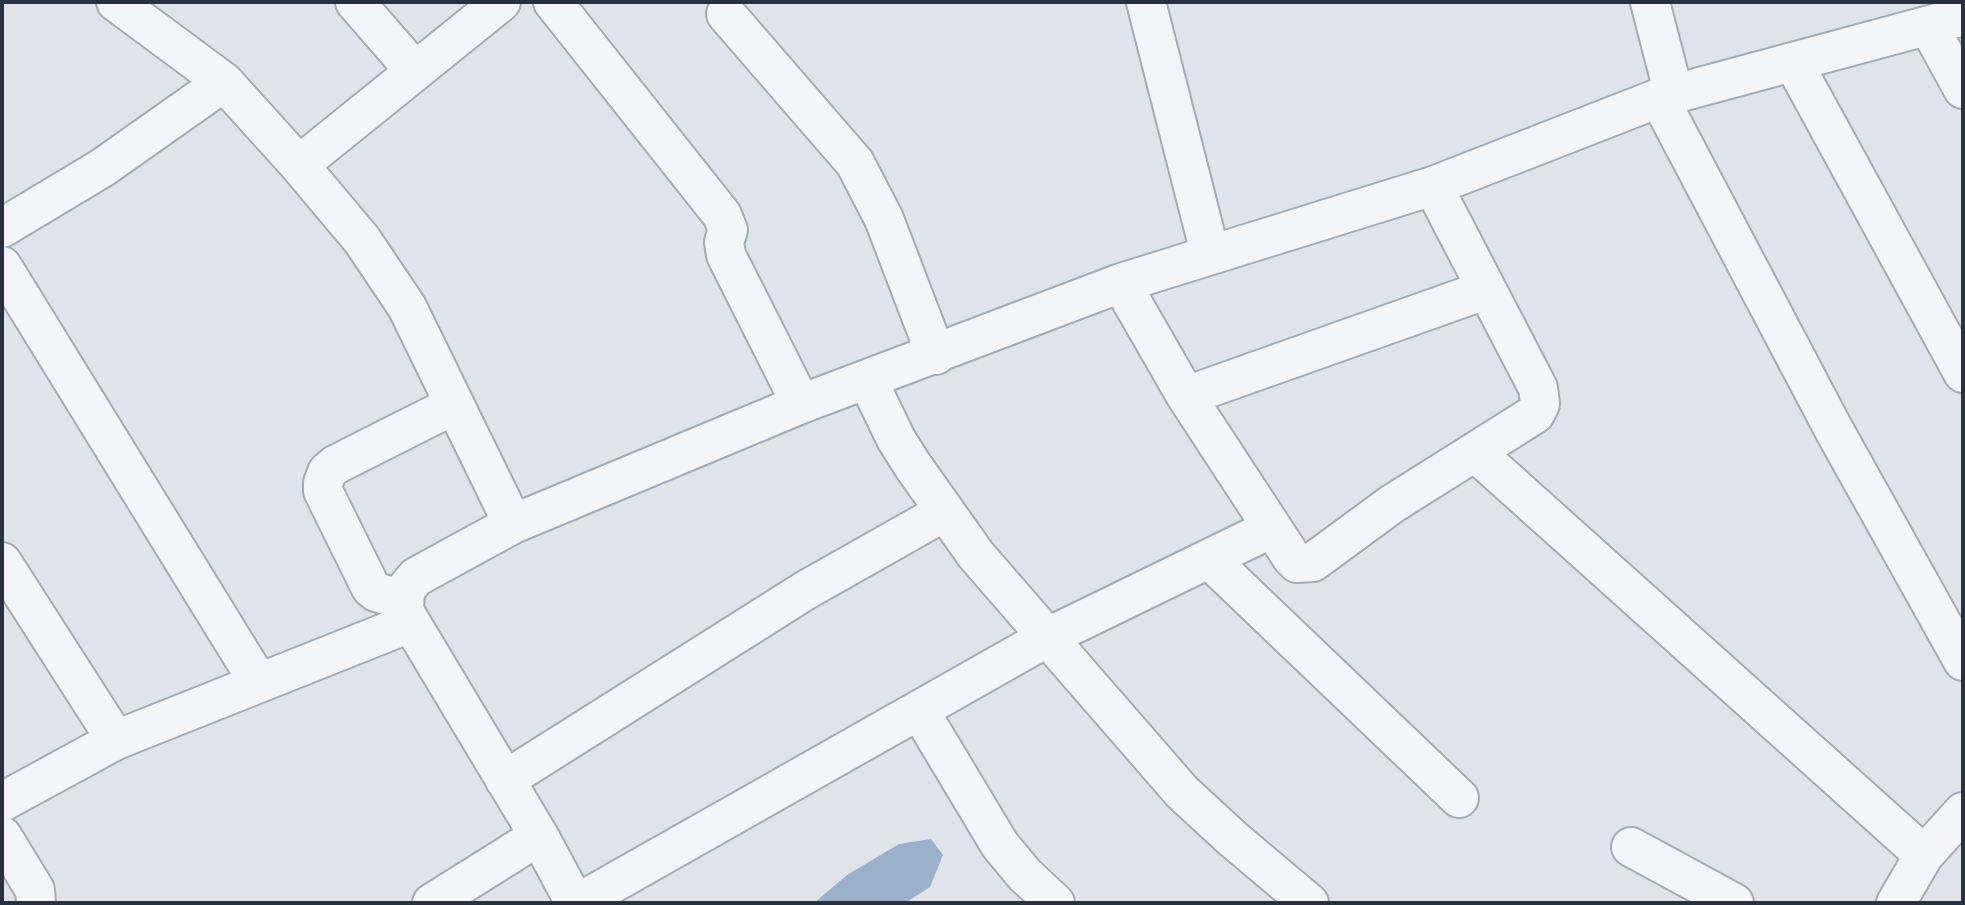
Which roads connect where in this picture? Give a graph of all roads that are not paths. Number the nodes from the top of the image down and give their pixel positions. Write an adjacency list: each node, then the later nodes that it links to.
1 (116, 2): 11 (street)
2 (355, 2): 10 (street)
3 (501, 2): 10 (street)
4 (553, 2): 25 (street)
5 (1146, 2): 17 (street)
6 (1650, 2): 13 (street)
7 (726, 14): 21 (street)
8 (1946, 21): 9 (street); 12 (street)
9 (1793, 62): 13 (street); 22 (street)
10 (415, 71): 14 (street)
11 (224, 82): 14 (street); 16 (street)
12 (1963, 89)
13 (1666, 96): 15 (street); 35 (street)
14 (299, 165): 26 (street)
15 (1433, 186): 17 (street); 20 (street)
16 (2, 228)
17 (1210, 253): 19 (street)
18 (2, 266): 36 (street)
19 (1121, 283): 21 (street); 24 (street)
20 (1485, 290): 24 (street); 27 (street)
21 (936, 355): 23 (street)
22 (1963, 373)
23 (868, 381): 25 (street); 28 (street)
24 (1186, 396): 30 (street)
25 (801, 404): 29 (street)
26 (454, 405): 29 (street); 33 (street)
27 (1475, 452): 30 (street); 46 (street)
28 (944, 512): 34 (street); 39 (street)
29 (513, 524): 33 (street)
30 (1272, 528): 31 (street)
31 (1210, 560): 34 (street); 40 (street)
32 (2, 562): 38 (street)
33 (406, 611): 36 (street); 39 (street)
34 (1048, 637): 37 (street); 51 (street)
35 (1963, 661)
36 (259, 683): 38 (street)
37 (919, 710): 49 (street); 50 (street)
38 (116, 740): 41 (street)
39 (505, 780): 44 (street)
40 (1459, 798)
41 (2, 802)
42 (1963, 812): 46 (street)
43 (2, 836): 47 (street)
44 (539, 836): 48 (street); 49 (street)
45 (1631, 847): 52 (street)
46 (1924, 855): 53 (street)
47 (36, 903)
48 (432, 903)
49 (576, 903)
50 (1055, 903)
51 (1309, 903)
52 (1734, 903)
53 (1896, 903)

